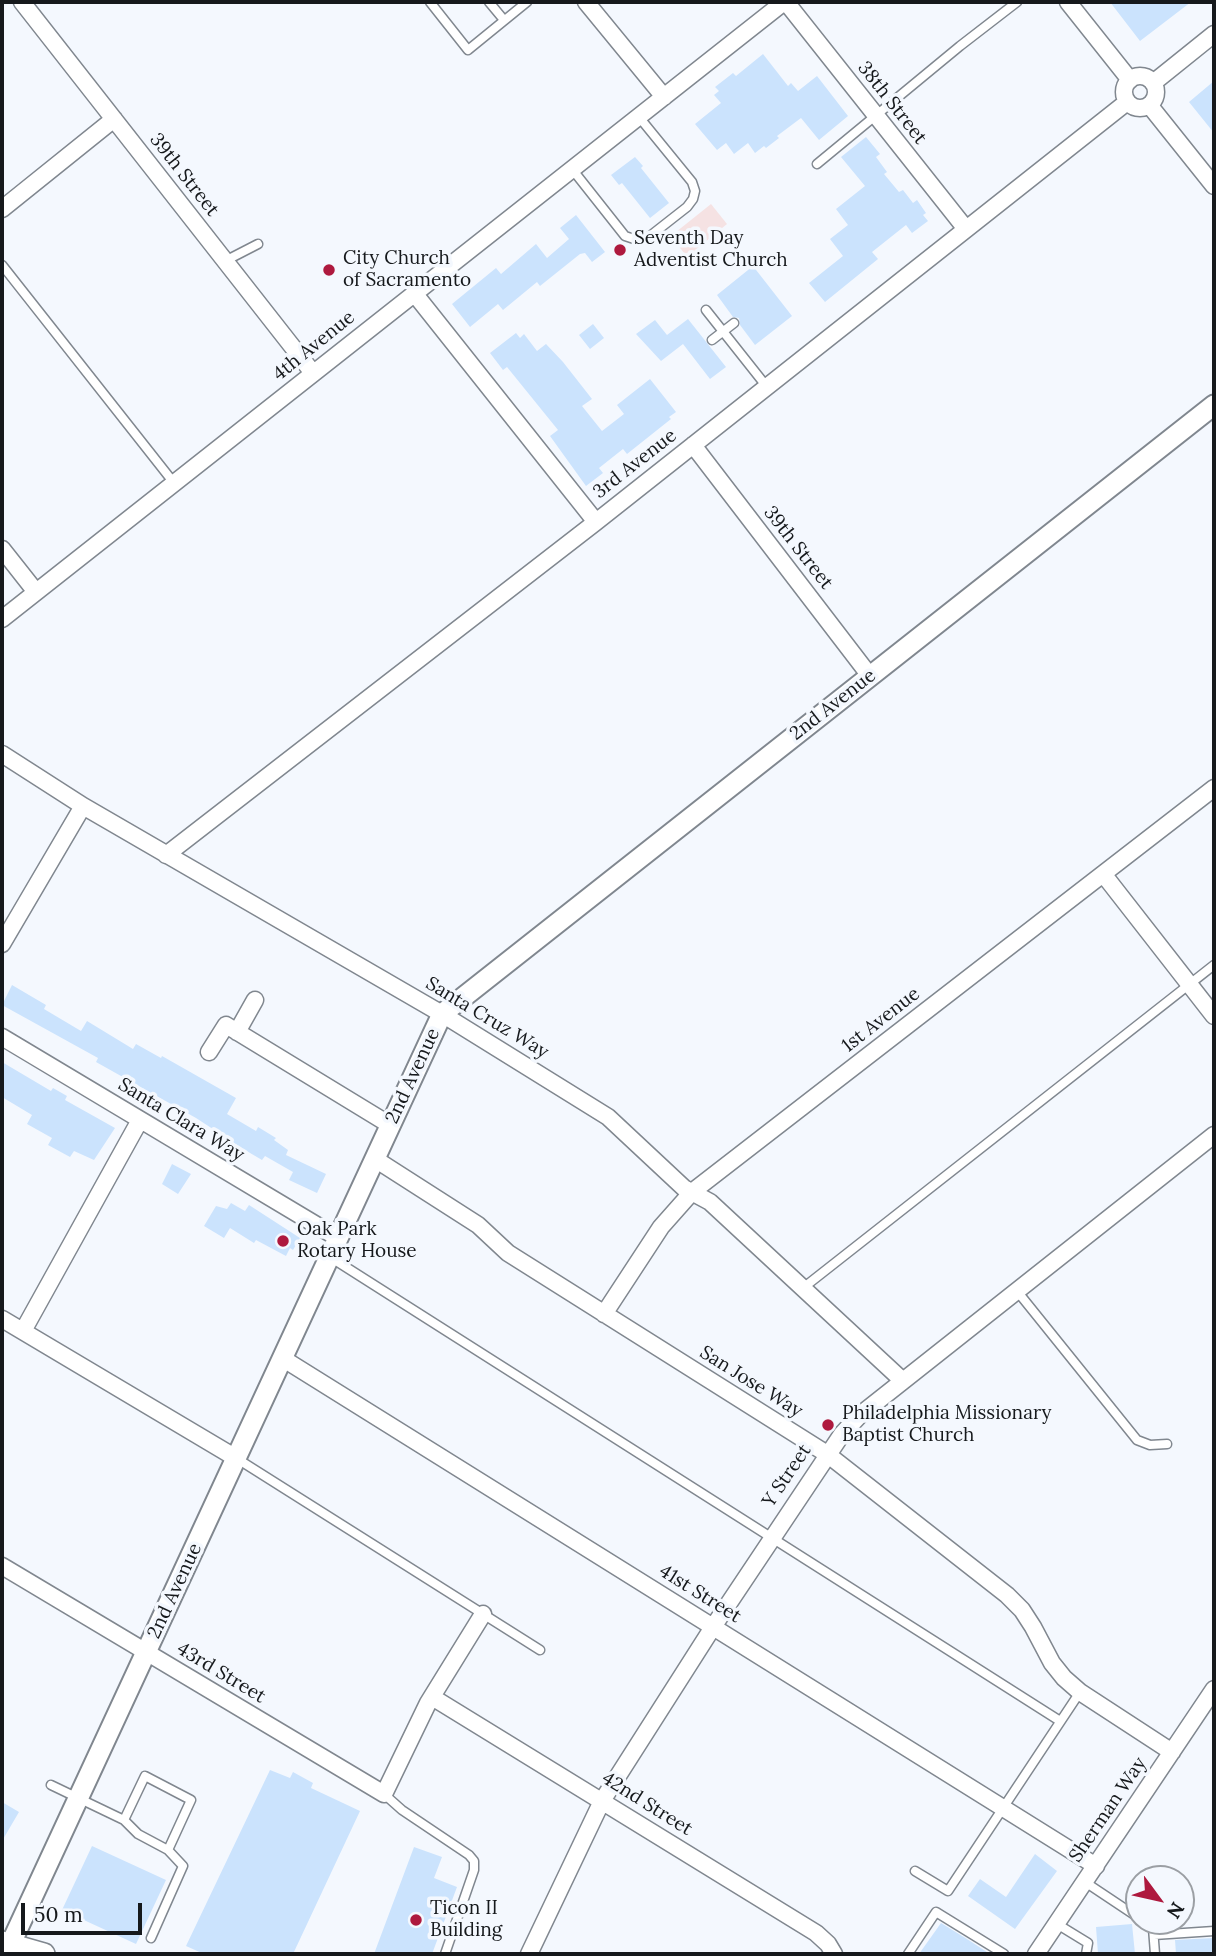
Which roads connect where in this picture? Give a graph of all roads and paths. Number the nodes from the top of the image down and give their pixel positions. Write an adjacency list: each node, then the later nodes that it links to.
1 (22, 2): 18 (street, 39th Street)
2 (430, 2): 9 (lane)
3 (489, 2): 9 (lane)
4 (527, 2): 9 (lane)
5 (586, 2): 13 (street)
6 (785, 2): 13 (street, 4th Avenue); 16 (street, 38th Street)
7 (1017, 2): 16 (lane)
8 (1068, 2): 11 (street)
9 (504, 20)
10 (1214, 34): 12 (street)
11 (1130, 80): 12 (street); 14 (street)
12 (1153, 83): 15 (street)
13 (664, 97): 17 (street, 4th Avenue)
14 (1127, 102): 15 (street); 23 (street, 3rd Avenue)
15 (1150, 106): 21 (street)
16 (875, 115): 19 (lane); 23 (street, 38th Street)
17 (639, 117): 20 (street, 4th Avenue); 20 (lane)
18 (114, 119): 22 (street); 25 (street, 39th Street)
19 (817, 164)
20 (572, 169): 27 (street, 4th Avenue)
21 (1214, 186)
22 (2, 209)
23 (966, 229): 33 (street, 3rd Avenue)
24 (258, 244): 25 (lane)
25 (225, 261): 32 (street, 39th Street)
26 (2, 265): 36 (lane)
27 (414, 293): 32 (street, 4th Avenue); 37 (street)
28 (706, 310): 30 (lane)
29 (734, 323): 30 (lane)
30 (723, 331): 31 (lane); 33 (lane)
31 (712, 341)
32 (313, 373): 36 (street, 4th Avenue)
33 (767, 387): 35 (street, 3rd Avenue)
34 (1214, 405): 41 (street, 2nd Avenue)
35 (693, 445): 37 (street, 3rd Avenue); 41 (street, 39th Street)
36 (174, 483): 39 (street, 4th Avenue)
37 (596, 522): 45 (street, 3rd Avenue)
38 (2, 549): 39 (street)
39 (36, 592): 40 (street, 4th Avenue)
40 (2, 619)
41 (870, 676): 51 (street, 2nd Avenue)
42 (2, 754): 44 (street, Santa Cruz Way)
43 (1214, 788): 46 (street, 1st Avenue)
44 (83, 806): 45 (street, Santa Cruz Way); 47 (street)
45 (166, 855): 51 (street, Santa Cruz Way)
46 (1104, 875): 49 (street); 60 (street, 1st Avenue)
47 (2, 944)
48 (1214, 965): 49 (lane)
49 (1190, 984): 52 (street); 63 (lane)
50 (255, 1000): 53 (street)
51 (442, 1014): 57 (street, 2nd Avenue); 60 (street, Santa Cruz Way)
52 (1214, 1016)
53 (237, 1032): 55 (street); 57 (street)
54 (2, 1037): 56 (street, Santa Clara Way)
55 (209, 1052)
56 (140, 1120): 61 (street, Santa Clara Way); 67 (street)
57 (390, 1125): 59 (street, 2nd Avenue)
58 (1214, 1135): 64 (street, Y Street)
59 (374, 1159): 61 (street, 2nd Avenue); 65 (street, San Jose Way)
60 (692, 1192): 63 (street, Santa Cruz Way); 65 (street, 1st Avenue)
61 (338, 1238): 62 (street, 2nd Avenue)
62 (329, 1256): 68 (street, 2nd Avenue); 73 (lane)
63 (803, 1288): 69 (street, Santa Cruz Way)
64 (1017, 1291): 69 (street, Y Street); 70 (lane)
65 (604, 1314): 71 (street, San Jose Way)
66 (2, 1319): 67 (street)
67 (23, 1331): 72 (street)
68 (282, 1357): 72 (street, 2nd Avenue); 76 (street, 41st Street)
69 (903, 1381): 71 (street, Y Street)
70 (1167, 1444)
71 (827, 1454): 73 (street, Y Street); 80 (street, San Jose Way)
72 (236, 1458): 75 (lane); 78 (street, 2nd Avenue)
73 (772, 1538): 76 (street, Y Street); 82 (lane)
74 (2, 1566): 78 (street, 43rd Street)
75 (483, 1614): 77 (lane); 81 (street)
76 (713, 1627): 87 (street, Y Street); 88 (street, 41st Street)
77 (540, 1650)
78 (146, 1652): 85 (street, 43rd Street); 86 (street, 2nd Avenue)
79 (1214, 1689): 83 (street, Sherman Way)
80 (1080, 1692): 82 (lane); 83 (street, San Jose Way)
81 (432, 1697): 85 (street); 87 (street, 42nd Street)
82 (1060, 1721): 88 (lane)
83 (1172, 1752): 91 (street, Sherman Way)
84 (51, 1785): 86 (lane)
85 (384, 1794): 102 (lane)
86 (78, 1800): 89 (lane); 100 (street, 2nd Avenue)
87 (602, 1801): 103 (street, Y Street); 104 (street, 42nd Street)
88 (1003, 1808): 91 (street, 41st Street); 92 (lane)
89 (124, 1820): 90 (lane); 90 (lane)
90 (168, 1850): 99 (lane)
91 (1096, 1866): 93 (street, Sherman Way)
92 (915, 1871)
93 (1085, 1882): 94 (lane); 95 (street, Sherman Way)
94 (1125, 1909)
95 (1057, 1924): 107 (street, Sherman Way); 108 (lane)
96 (1214, 1931): 97 (lane)
97 (1195, 1932)
98 (1154, 1935): 109 (lane)
99 (151, 1938)
100 (7, 1947): 101 (main road)
101 (44, 1954)
102 (446, 1954)
103 (528, 1954)
104 (834, 1954)
105 (908, 1954): 106 (lane)
106 (1004, 1954)
107 (1036, 1954)
108 (1086, 1954)
109 (1155, 1954)

